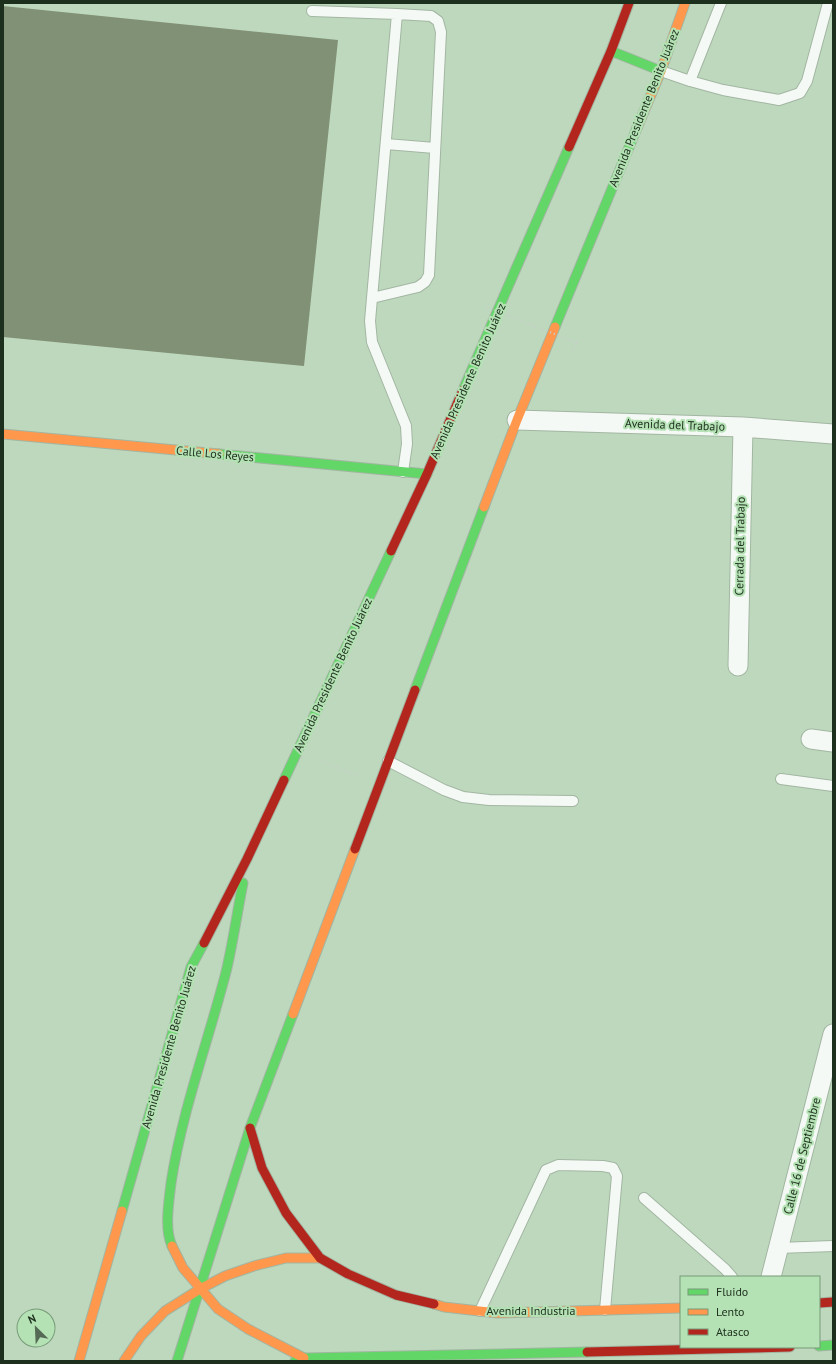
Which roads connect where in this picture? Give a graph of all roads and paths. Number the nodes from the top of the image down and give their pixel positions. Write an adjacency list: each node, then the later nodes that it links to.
1 (629, 3): 7 (main road, Avenida Presidente Benito Juárez)
2 (685, 3): 8 (main road, Avenida Presidente Benito Juárez)
3 (721, 3): 9 (lane)
4 (828, 3): 9 (lane)
5 (312, 11): 6 (lane)
6 (397, 14): 10 (lane); 11 (lane)
7 (611, 51): 8 (main road); 20 (main road, Avenida Presidente Benito Juárez)
8 (661, 70): 9 (lane); 15 (main road, Avenida Presidente Benito Juárez)
9 (690, 81)
10 (386, 144): 11 (lane); 12 (lane)
11 (435, 148): 12 (lane)
12 (372, 298): 19 (lane)
13 (487, 307): 14 (path, bridge)
14 (577, 343)
15 (517, 420): 16 (street, Avenida del Trabajo); 25 (main road, Avenida Presidente Benito Juárez)
16 (743, 427): 18 (street, Avenida del Trabajo); 21 (street, Cerrada del Trabajo)
17 (3, 434): 19 (main road, Calle Los Reyes)
18 (833, 434)
19 (403, 472): 20 (main road, Calle Los Reyes)
20 (427, 474): 24 (main road, Avenida Presidente Benito Juárez)
21 (738, 666)
22 (810, 739): 23 (street)
23 (833, 742)
24 (298, 751): 27 (path); 30 (main road, Avenida Presidente Benito Juárez)
25 (388, 761): 27 (main road, Avenida Presidente Benito Juárez); 29 (lane)
26 (781, 780): 28 (lane)
27 (379, 785): 32 (main road, Avenida Presidente Benito Juárez)
28 (833, 786)
29 (573, 801)
30 (247, 859): 39 (main road); 50 (main road, Avenida Presidente Benito Juárez)
31 (833, 1034): 35 (street, Calle 16 de Septiembre)
32 (250, 1128): 36 (main road); 39 (main road, Avenida Presidente Benito Juárez)
33 (644, 1198): 37 (lane)
34 (833, 1246): 35 (lane)
35 (778, 1248): 38 (street, Calle 16 de Septiembre)
36 (320, 1258): 39 (main road); 44 (main road, Avenida Industria)
37 (731, 1276)
38 (771, 1276)
39 (200, 1289): 49 (main road); 51 (main road); 52 (main road, Avenida Presidente Benito Juárez)
40 (833, 1302): 41 (main road)
41 (820, 1303)
42 (680, 1308): 43 (main road, Avenida Industria)
43 (605, 1310): 44 (main road, Avenida Industria); 44 (lane)
44 (480, 1311)
45 (833, 1345): 46 (main road)
46 (820, 1346)
47 (783, 1348): 48 (main road)
48 (753, 1352): 49 (main road)
49 (300, 1359)
50 (79, 1361)
51 (124, 1361)
52 (177, 1361)

